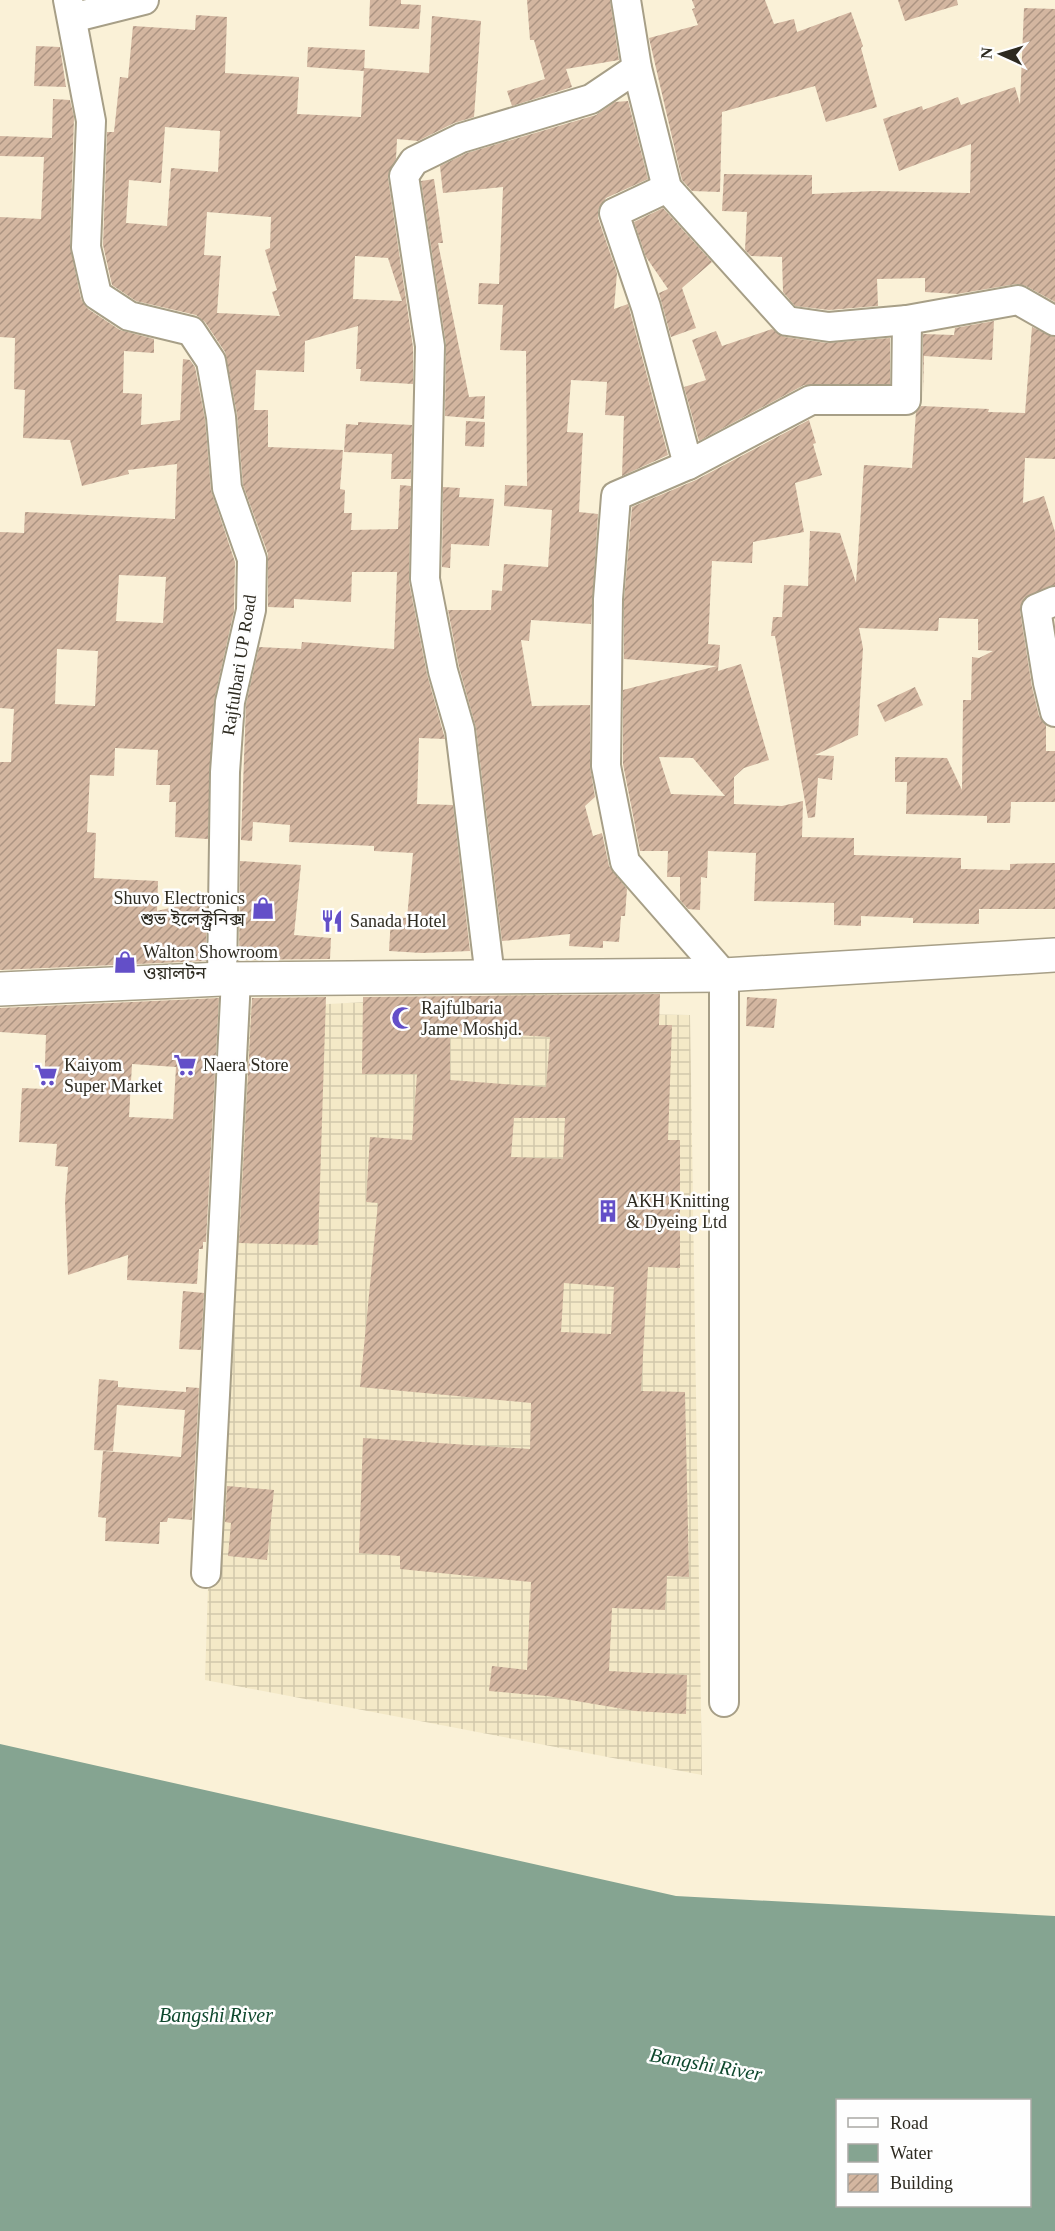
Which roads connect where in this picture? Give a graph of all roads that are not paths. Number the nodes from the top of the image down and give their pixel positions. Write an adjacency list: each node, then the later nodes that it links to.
1 (144, 0): 3 (street)
2 (626, 0): 4 (street)
3 (70, 9): 14 (street, Rajfulbari UP Road)
4 (637, 68): 5 (street); 13 (street)
5 (667, 188): 6 (street); 8 (street)
6 (907, 320): 7 (street); 8 (street)
7 (1055, 321)
8 (688, 465): 12 (street)
9 (1055, 601): 10 (street)
10 (1055, 712)
11 (1055, 955): 12 (street)
12 (724, 975): 13 (street); 17 (street)
13 (490, 977): 14 (street)
14 (229, 979): 15 (street); 16 (street, Rajfulbari UP Road)
15 (0, 989)
16 (206, 1573)
17 (724, 1702)

